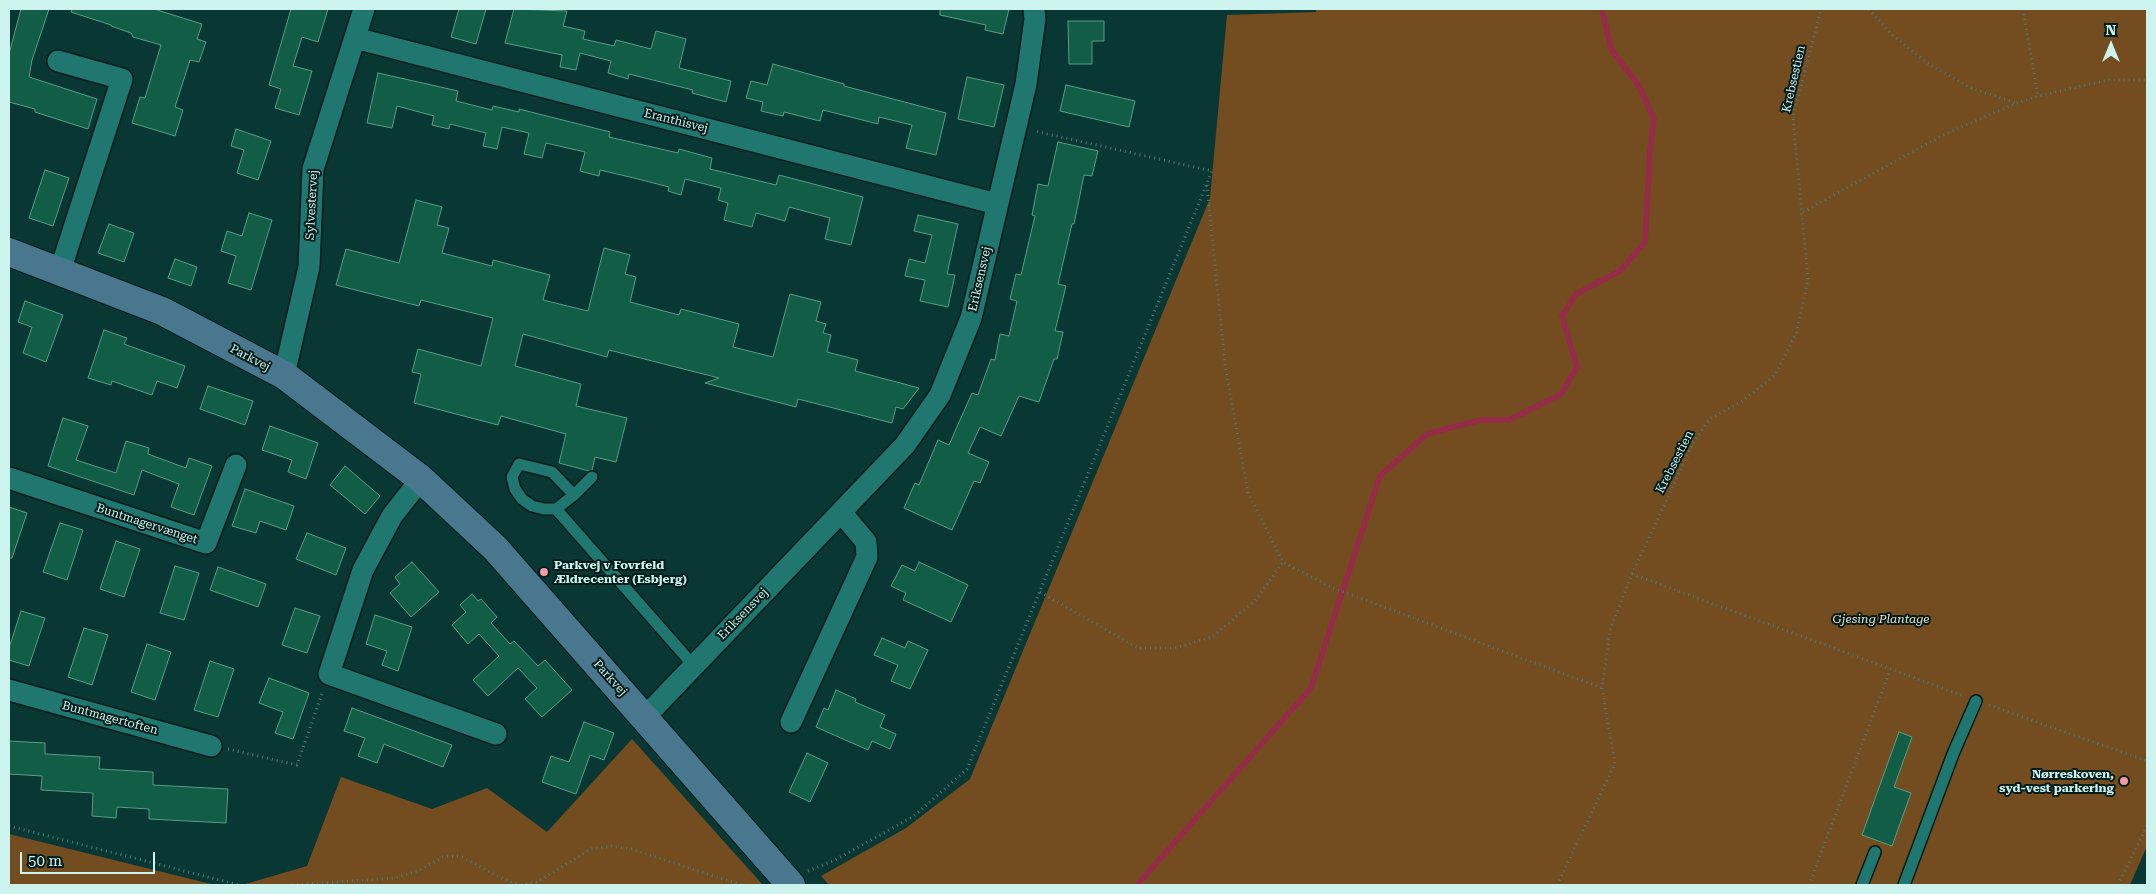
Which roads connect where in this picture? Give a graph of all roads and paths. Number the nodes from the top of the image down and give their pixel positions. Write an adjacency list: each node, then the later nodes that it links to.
1 (364, 9): 6 (street, Sylvestervej)
2 (1034, 9): 11 (street, Eriksensvej)
3 (1821, 9): 14 (path, Krebsestien)
4 (1869, 9): 10 (path)
5 (2023, 9): 9 (path)
6 (355, 38): 13 (street, Eranthisvej); 17 (street, Sylvestervej)
7 (58, 60): 16 (street)
8 (2147, 80): 9 (path)
9 (2038, 96): 10 (path)
10 (2017, 104): 14 (path)
11 (1015, 127): 12 (path); 13 (street, Eriksensvej)
12 (1207, 184): 25 (path); 27 (path)
13 (997, 204): 24 (street, Eriksensvej)
14 (1803, 212): 26 (path, Krebsestien)
15 (9, 252): 16 (street, Parkvej)
16 (60, 271): 17 (street, Parkvej)
17 (284, 376): 21 (street, Parkvej)
18 (236, 465): 20 (street, Buntmagervænget)
19 (592, 477): 22 (lane)
20 (9, 478)
21 (420, 479): 30 (street); 34 (street, Parkvej)
22 (574, 495): 23 (lane); 23 (lane)
23 (556, 509): 28 (lane)
24 (841, 512): 28 (street, Eriksensvej); 35 (street)
25 (1283, 562): 27 (path); 31 (path)
26 (1632, 574): 29 (path); 31 (path, Krebsestien)
27 (1040, 592): 42 (path)
28 (694, 666): 34 (street, Eriksensvej)
29 (1890, 670): 33 (path); 48 (path)
30 (329, 674): 36 (street); 37 (path)
31 (1602, 688): 47 (path, Krebsestien)
32 (9, 690): 37 (street, Buntmagertoften)
33 (1976, 701): 38 (path); 50 (lane)
34 (645, 717): 42 (street, Parkvej)
35 (791, 722)
36 (496, 734)
37 (211, 746)
38 (2147, 761)
39 (9, 826): 43 (path)
40 (2147, 826): 51 (path)
41 (1875, 852): 49 (lane)
42 (788, 882)
43 (239, 885)
44 (292, 885): 45 (path)
45 (520, 885): 46 (path)
46 (742, 885)
47 (1557, 885)
48 (1810, 885)
49 (1862, 885)
50 (1904, 885)
51 (2118, 885)

